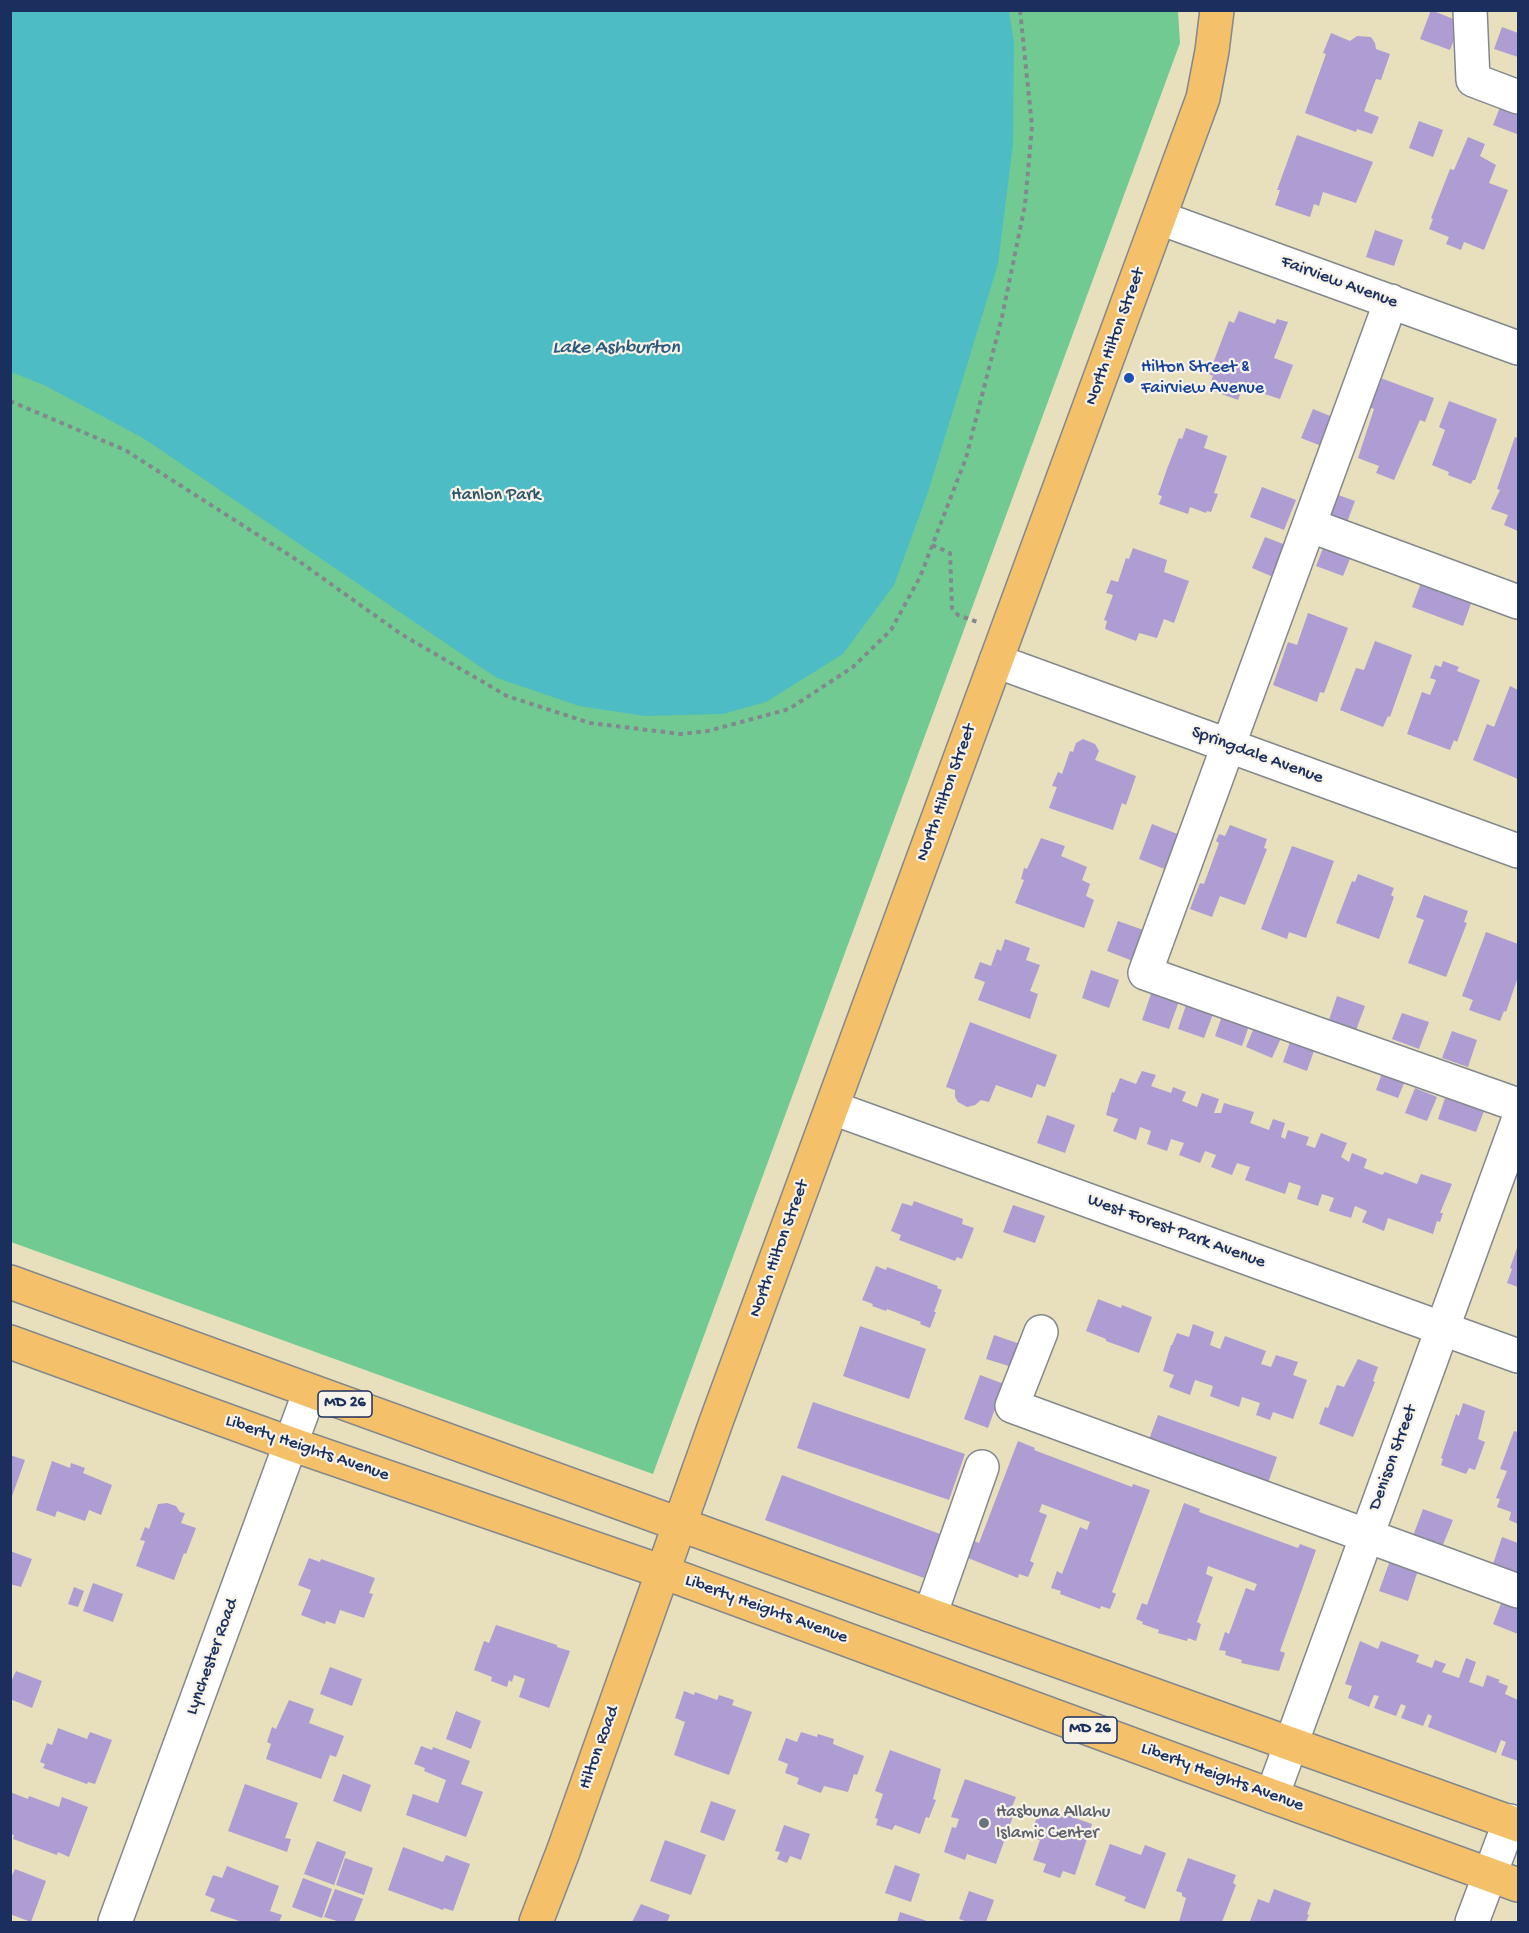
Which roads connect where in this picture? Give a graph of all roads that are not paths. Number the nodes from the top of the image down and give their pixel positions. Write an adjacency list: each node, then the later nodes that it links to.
1 (1217, 10): 4 (main road, North Hilton Street)
2 (1470, 10): 3 (street)
3 (1518, 97)
4 (1160, 218): 5 (street, Fairview Avenue); 9 (main road, North Hilton Street)
5 (1390, 301): 6 (street, Fairview Avenue); 7 (street)
6 (1518, 348)
7 (1309, 525): 8 (street); 10 (street)
8 (1518, 602)
9 (996, 661): 10 (street, Springdale Avenue); 13 (main road, North Hilton Street)
10 (1228, 746): 11 (street, Springdale Avenue); 12 (street)
11 (1518, 852)
12 (1518, 1105)
13 (832, 1108): 16 (street, West Forest Park Avenue); 23 (main road, North Hilton Street)
14 (1518, 1121): 16 (street, Denison Street)
15 (10, 1282): 20 (main road, MD 26)
16 (1442, 1329): 19 (street, West Forest Park Avenue); 24 (street, Denison Street)
17 (1041, 1332): 24 (street)
18 (10, 1342): 21 (main road, Liberty Heights Avenue / MD 26)
19 (1518, 1356)
20 (310, 1391): 21 (street, Lynchester Road); 23 (main road, MD 26)
21 (291, 1444): 25 (main road, Liberty Heights Avenue / MD 26); 32 (street, Lynchester Road)
22 (982, 1467): 27 (street)
23 (680, 1524): 25 (main road, North Hilton Street); 27 (main road, MD 26)
24 (1366, 1536): 26 (street); 28 (street, Denison Street)
25 (663, 1572): 29 (main road, Liberty Heights Avenue / MD 26); 33 (main road, Hilton Road)
26 (1518, 1591)
27 (930, 1615): 28 (main road, MD 26)
28 (1291, 1743): 29 (street, Denison Street); 30 (main road, MD 26)
29 (1272, 1796): 31 (main road, Liberty Heights Avenue / MD 26)
30 (1514, 1823): 31 (street)
31 (1504, 1880): 34 (street)
32 (116, 1923)
33 (536, 1923)
34 (1472, 1923)

